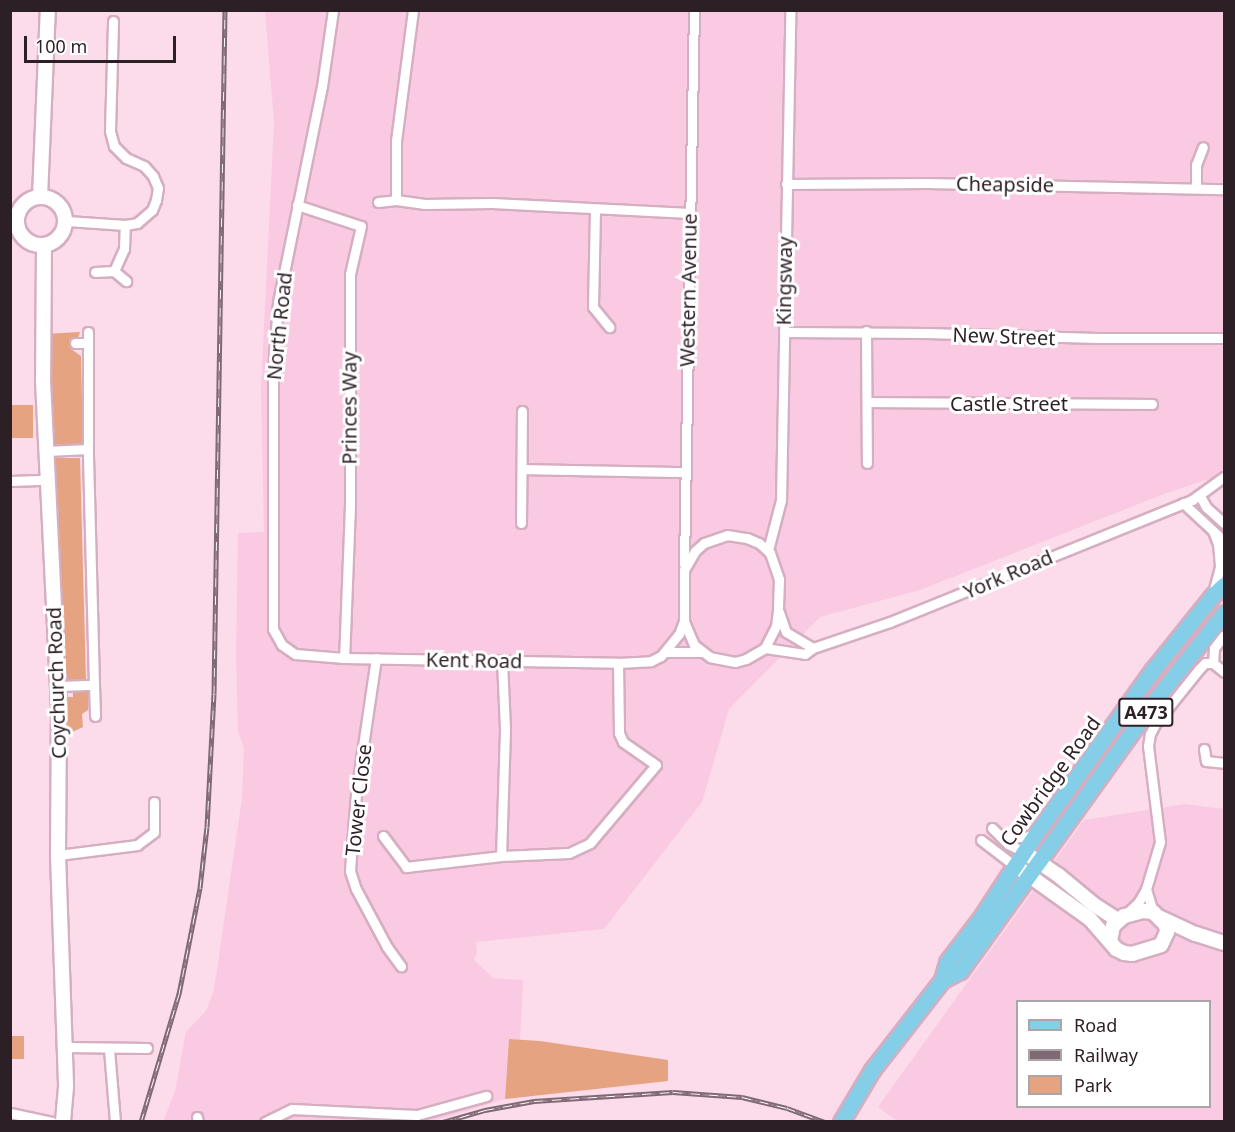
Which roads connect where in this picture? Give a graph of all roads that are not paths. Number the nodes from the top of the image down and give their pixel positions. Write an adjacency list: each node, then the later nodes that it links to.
1 (48, 10): 11 (main road)
2 (333, 10): 14 (street, North Road)
3 (413, 10): 12 (street)
4 (694, 10): 16 (street, Western Avenue)
5 (789, 10): 8 (street, Kingsway)
6 (113, 21): 18 (street)
7 (1203, 147): 9 (street)
8 (786, 184): 9 (street, Cheapside); 26 (street, Kingsway)
9 (1196, 187): 10 (street, Cheapside)
10 (1224, 189)
11 (40, 197): 17 (main road); 19 (main road)
12 (396, 200): 13 (street); 15 (street)
13 (378, 202)
14 (297, 205): 56 (street, North Road); 61 (street, Princes Way)
15 (595, 210): 16 (street); 24 (street)
16 (690, 213): 38 (street, Western Avenue)
17 (67, 221): 18 (street); 20 (main road)
18 (125, 225): 21 (street)
19 (13, 228): 20 (main road)
20 (44, 245): 35 (main road, Coychurch Road)
21 (114, 271): 22 (street); 23 (street)
22 (95, 272)
23 (126, 281)
24 (609, 327)
25 (88, 332): 29 (street)
26 (784, 332): 27 (street, New Street); 48 (street, Kingsway)
27 (866, 332): 28 (street, New Street); 31 (street)
28 (1224, 338)
29 (88, 343): 30 (street); 34 (street)
30 (75, 344)
31 (867, 402): 32 (street, Castle Street); 36 (street)
32 (1152, 404)
33 (522, 411): 37 (street)
34 (88, 449): 35 (street); 67 (street)
35 (47, 451): 40 (main road, Coychurch Road)
36 (867, 463)
37 (523, 469): 38 (street); 44 (street)
38 (685, 472): 49 (street, Western Avenue)
39 (1224, 477): 42 (street, York Road)
40 (47, 480): 41 (street); 68 (main road, Coychurch Road)
41 (10, 481)
42 (1200, 496): 43 (street, York Road); 45 (street)
43 (1183, 503): 46 (street); 58 (street, York Road)
44 (521, 523)
45 (1224, 523)
46 (1213, 531): 47 (street); 51 (street)
47 (1224, 541)
48 (768, 550): 49 (street); 52 (street)
49 (684, 570): 54 (street)
50 (1224, 585): 51 (main road, Cowbridge Road / A473)
51 (1212, 596): 74 (main road, Cowbridge Road / A473)
52 (778, 610): 57 (street); 58 (street)
53 (1224, 613): 81 (main road, Cowbridge Road / A473)
54 (684, 621): 59 (street); 60 (street)
55 (1224, 635): 65 (street)
56 (282, 645): 61 (street, Kent Road)
57 (765, 648): 58 (street, York Road); 60 (street)
58 (813, 648)
59 (665, 652): 60 (street, Kent Road); 64 (street, Kent Road)
60 (702, 652)
61 (344, 658): 62 (street, Kent Road)
62 (376, 658): 63 (street, Kent Road); 91 (street, Tower Close)
63 (502, 660): 64 (street, Kent Road); 80 (street)
64 (618, 663): 80 (street)
65 (1213, 663): 66 (street); 84 (street)
66 (1224, 672)
67 (94, 685): 68 (street); 69 (street)
68 (58, 686): 79 (main road, Coychurch Road)
69 (95, 716)
70 (1204, 749): 71 (street)
71 (1224, 763)
72 (154, 802): 79 (street)
73 (992, 828): 76 (street)
74 (1037, 832): 76 (street); 78 (main road, Cowbridge Road / A473)
75 (383, 836): 80 (street)
76 (1003, 837): 78 (street)
77 (981, 840): 82 (street)
78 (1024, 852): 81 (main road); 82 (main road, Cowbridge Road / A473)
79 (58, 855): 93 (main road, Coychurch Road)
80 (501, 856)
81 (1038, 862): 83 (main road, Cowbridge Road / A473); 86 (main road)
82 (1015, 866): 83 (main road); 92 (main road, Cowbridge Road / A473)
83 (1029, 876): 88 (main road); 92 (main road, Cowbridge Road / A473)
84 (1146, 889): 85 (street); 86 (street)
85 (1157, 915): 86 (main road); 87 (main road); 89 (main road)
86 (1121, 918): 88 (main road)
87 (1196, 934): 89 (main road); 90 (main road)
88 (1110, 941): 89 (main road)
89 (1164, 941)
90 (1224, 943)
91 (401, 966)
92 (942, 980): 102 (main road, Cowbridge Road / A473)
93 (64, 1047): 95 (street); 99 (main road, Coychurch Road)
94 (147, 1048): 95 (street)
95 (109, 1049): 100 (street)
96 (486, 1096): 101 (street)
97 (10, 1113): 98 (street)
98 (52, 1122)
99 (63, 1122)
100 (115, 1122)
101 (264, 1122)
102 (841, 1122)

